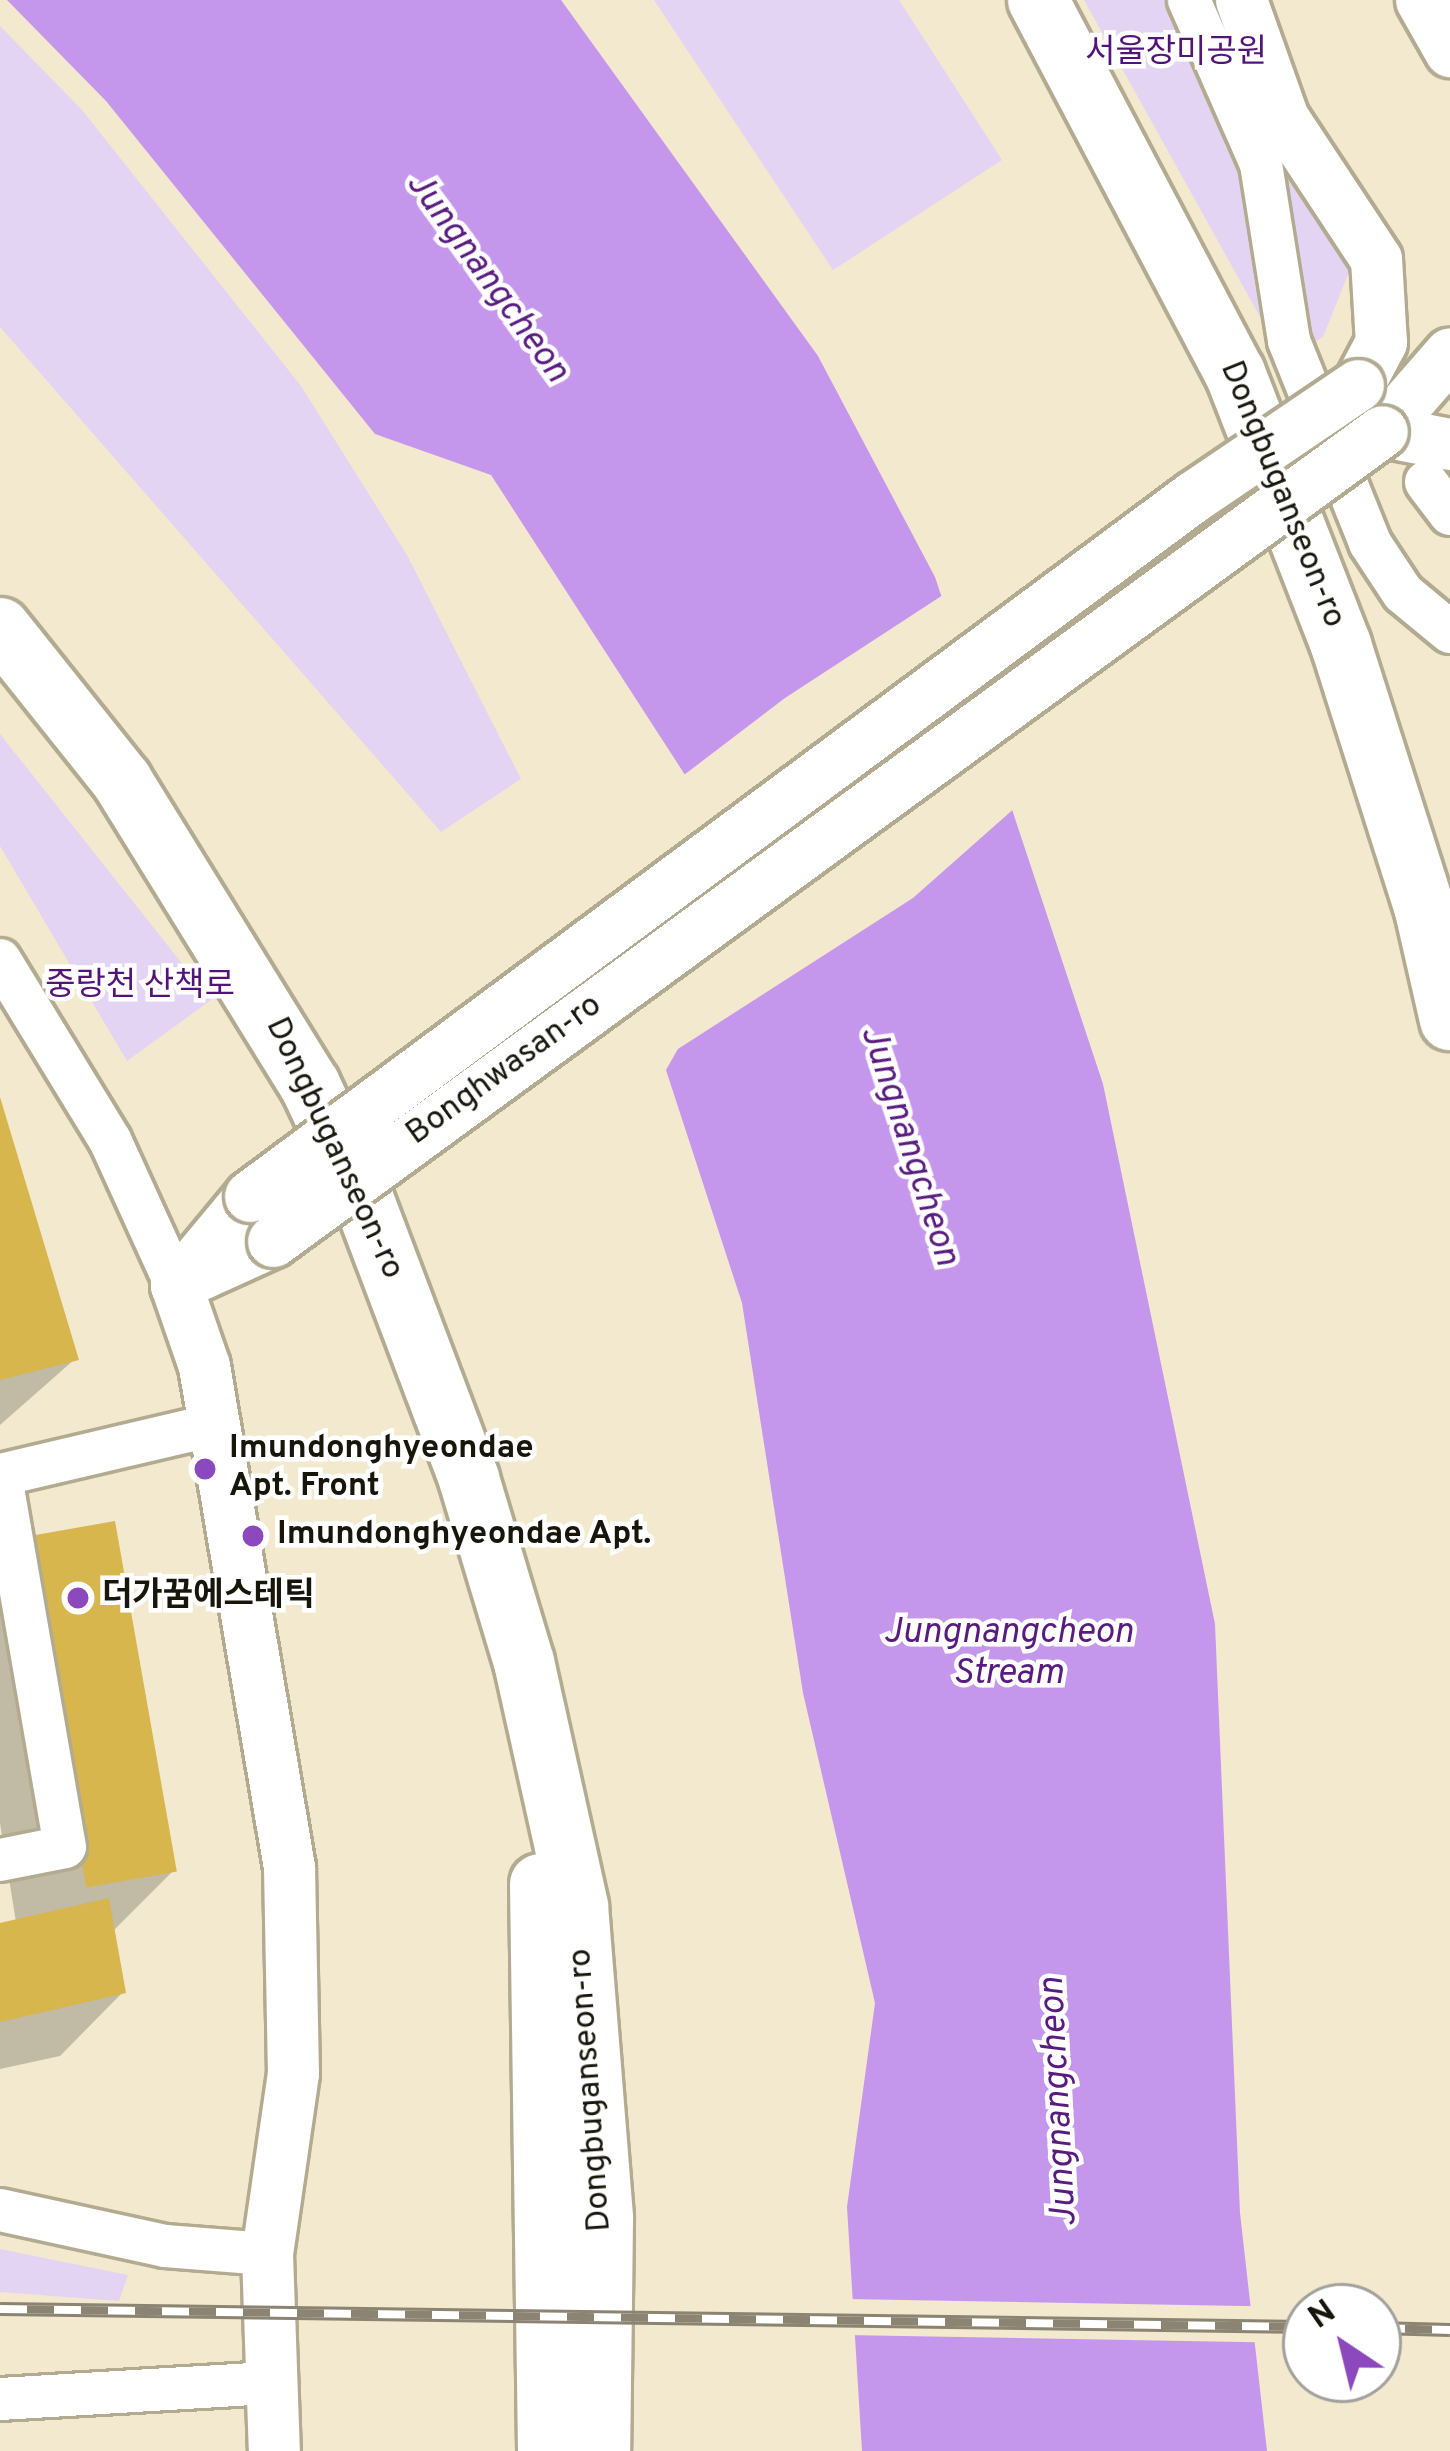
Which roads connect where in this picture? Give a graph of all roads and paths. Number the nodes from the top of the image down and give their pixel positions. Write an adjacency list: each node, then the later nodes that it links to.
1 (1039, 0): 13 (highway, Dongbuganseon-ro)
2 (1189, 0): 11 (street)
3 (1240, 0): 7 (main road)
4 (1420, 0): 5 (main road)
5 (1450, 51)
6 (1450, 352): 7 (main road, Bonghwasan-ro); 8 (main road, Bonghwasan-ro)
7 (1358, 385): 14 (main road, Bonghwasan-ro, bridge)
8 (1382, 431): 9 (main road); 14 (main road, Bonghwasan-ro, bridge)
9 (1442, 480)
10 (0, 628): 19 (highway, Dongbuganseon-ro)
11 (1450, 632)
12 (0, 960): 15 (street)
13 (1450, 1020)
14 (262, 1218): 15 (main road, Bonghwasan-ro)
15 (176, 1285): 16 (main road)
16 (214, 1425): 17 (street); 22 (main road)
17 (1, 1475): 18 (street)
18 (9, 1577): 20 (street)
19 (524, 1662): 26 (highway, Dongbuganseon-ro); 27 (highway, Dongbuganseon-ro)
20 (0, 1860)
21 (0, 2210): 22 (street)
22 (267, 2254): 23 (main road)
23 (273, 2383): 24 (street); 25 (main road)
24 (0, 2399)
25 (274, 2451)
26 (548, 2451)
27 (600, 2451)

